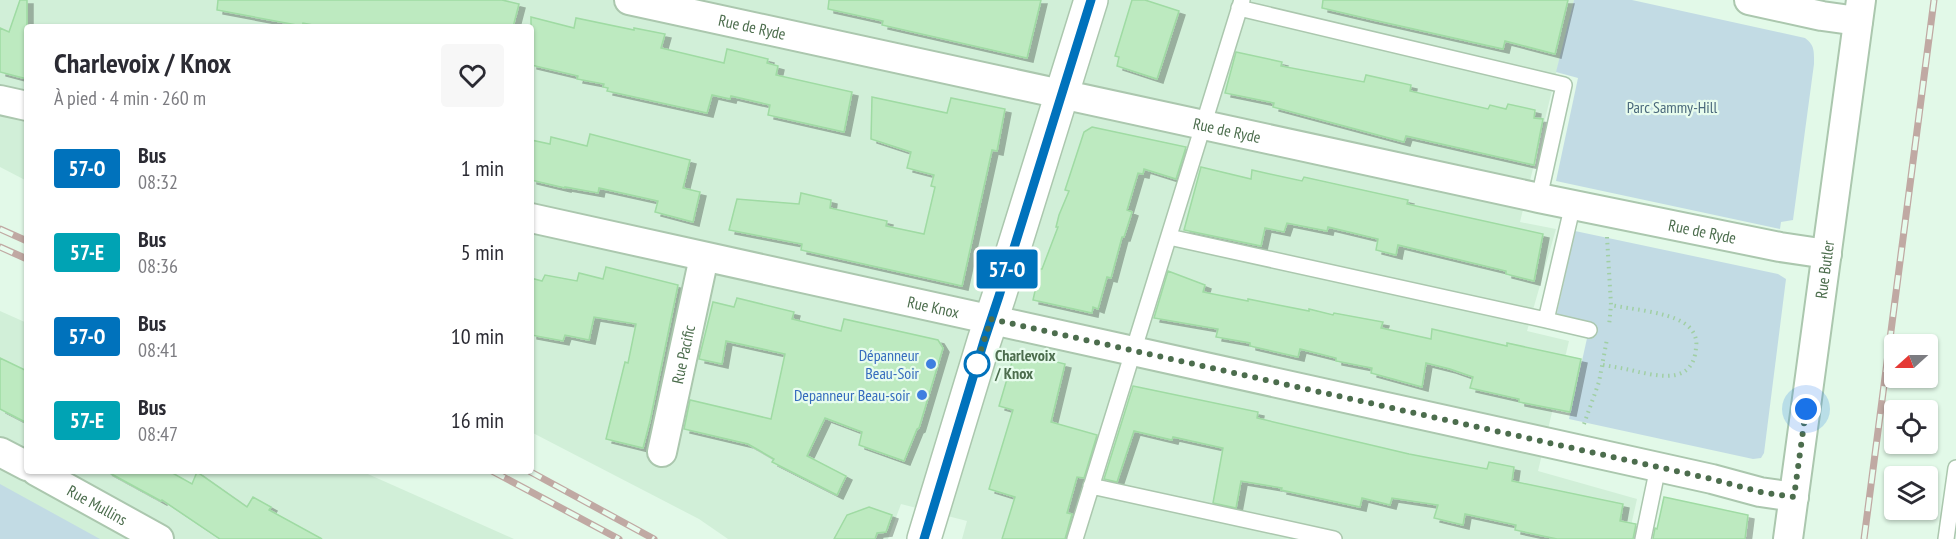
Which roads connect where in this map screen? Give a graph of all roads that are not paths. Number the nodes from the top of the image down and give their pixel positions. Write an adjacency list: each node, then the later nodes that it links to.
1 (629, 0): 6 (street, Rue de Ryde)
2 (1091, 0): 6 (street)
3 (1749, 0): 5 (street)
4 (1241, 4): 9 (lane); 10 (lane)
5 (1859, 10): 14 (street, Rue Butler)
6 (1061, 95): 9 (street, Rue de Ryde); 16 (street)
7 (0, 100): 8 (street)
8 (24, 105)
9 (1204, 125): 10 (street, Rue de Ryde); 13 (lane)
10 (1539, 198): 11 (street, Rue de Ryde)
11 (1573, 204): 14 (street, Rue de Ryde); 17 (lane)
12 (534, 219): 15 (street, Rue Knox)
13 (1169, 237): 17 (lane); 19 (lane)
14 (1827, 254): 27 (street, Rue Butler)
15 (704, 256): 16 (street, Rue Knox); 21 (street, Rue Pacific)
16 (991, 319): 19 (street, Rue Knox); 29 (street)
17 (1546, 320): 18 (lane)
18 (1589, 330)
19 (1133, 350): 23 (street, Rue Knox); 26 (lane)
20 (0, 452): 22 (street)
21 (662, 452)
22 (24, 464)
23 (1658, 467): 27 (street, Rue Knox); 32 (lane)
24 (1956, 468): 34 (lane)
25 (41, 474): 28 (street, Rue Mullins)
26 (1091, 486): 30 (lane); 31 (lane)
27 (1794, 497): 33 (street, Rue Butler)
28 (159, 539)
29 (924, 539)
30 (1075, 539)
31 (1334, 539)
32 (1643, 539)
33 (1788, 539)
34 (1946, 539)

